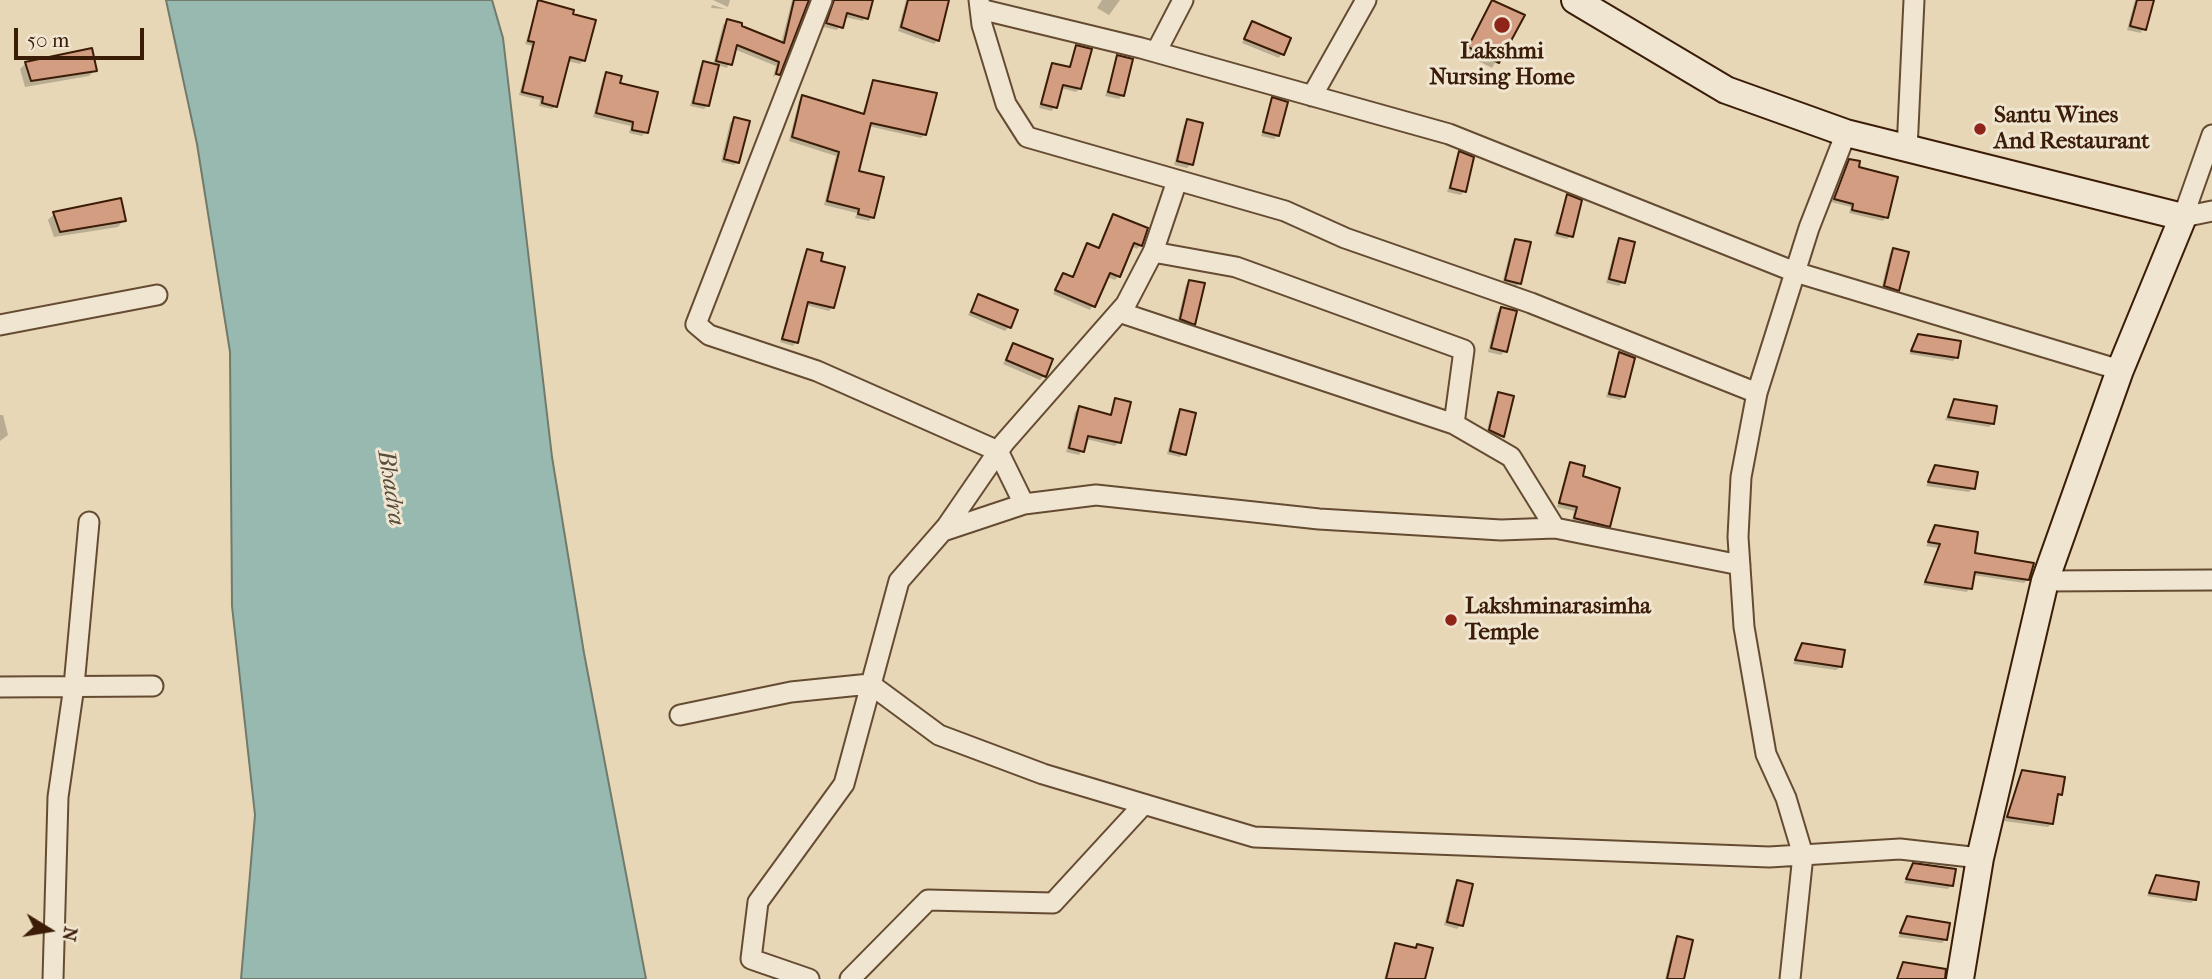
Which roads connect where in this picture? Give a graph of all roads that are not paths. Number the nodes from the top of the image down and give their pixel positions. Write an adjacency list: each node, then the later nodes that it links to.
1 (822, 0): 23 (street)
2 (1183, 0): 7 (street)
3 (1366, 0): 8 (street)
4 (1575, 0): 9 (main road)
5 (1914, 0): 11 (street)
6 (979, 4): 7 (street); 12 (street)
7 (1156, 52): 8 (street)
8 (1312, 96): 16 (street)
9 (1846, 133): 11 (main road); 16 (street)
10 (2212, 135): 14 (street)
11 (1907, 150): 14 (main road)
12 (1177, 181): 15 (street); 21 (street)
13 (2212, 211): 14 (street)
14 (2183, 217): 20 (main road)
15 (1153, 252): 18 (street); 22 (street)
16 (1795, 272): 20 (street); 21 (street)
17 (157, 295): 19 (street)
18 (1119, 312): 22 (street); 23 (street)
19 (0, 325)
20 (2120, 370): 30 (main road)
21 (1757, 393): 28 (street)
22 (1454, 424): 26 (street)
23 (998, 451): 24 (street); 27 (street)
24 (1024, 503): 26 (street); 27 (street)
25 (89, 522): 32 (street)
26 (1555, 528): 28 (street)
27 (943, 531): 31 (street)
28 (1740, 565): 37 (street)
29 (2212, 580): 30 (street)
30 (2045, 581): 38 (main road)
31 (870, 684): 35 (street); 36 (street); 40 (street)
32 (74, 686): 33 (street); 34 (street); 39 (street)
33 (153, 686)
34 (0, 687)
35 (680, 715)
36 (1144, 804): 37 (street); 41 (street)
37 (1803, 855): 38 (street); 42 (street)
38 (1980, 858): 43 (main road)
39 (53, 979)
40 (808, 979)
41 (850, 979)
42 (1790, 979)
43 (1960, 979)

